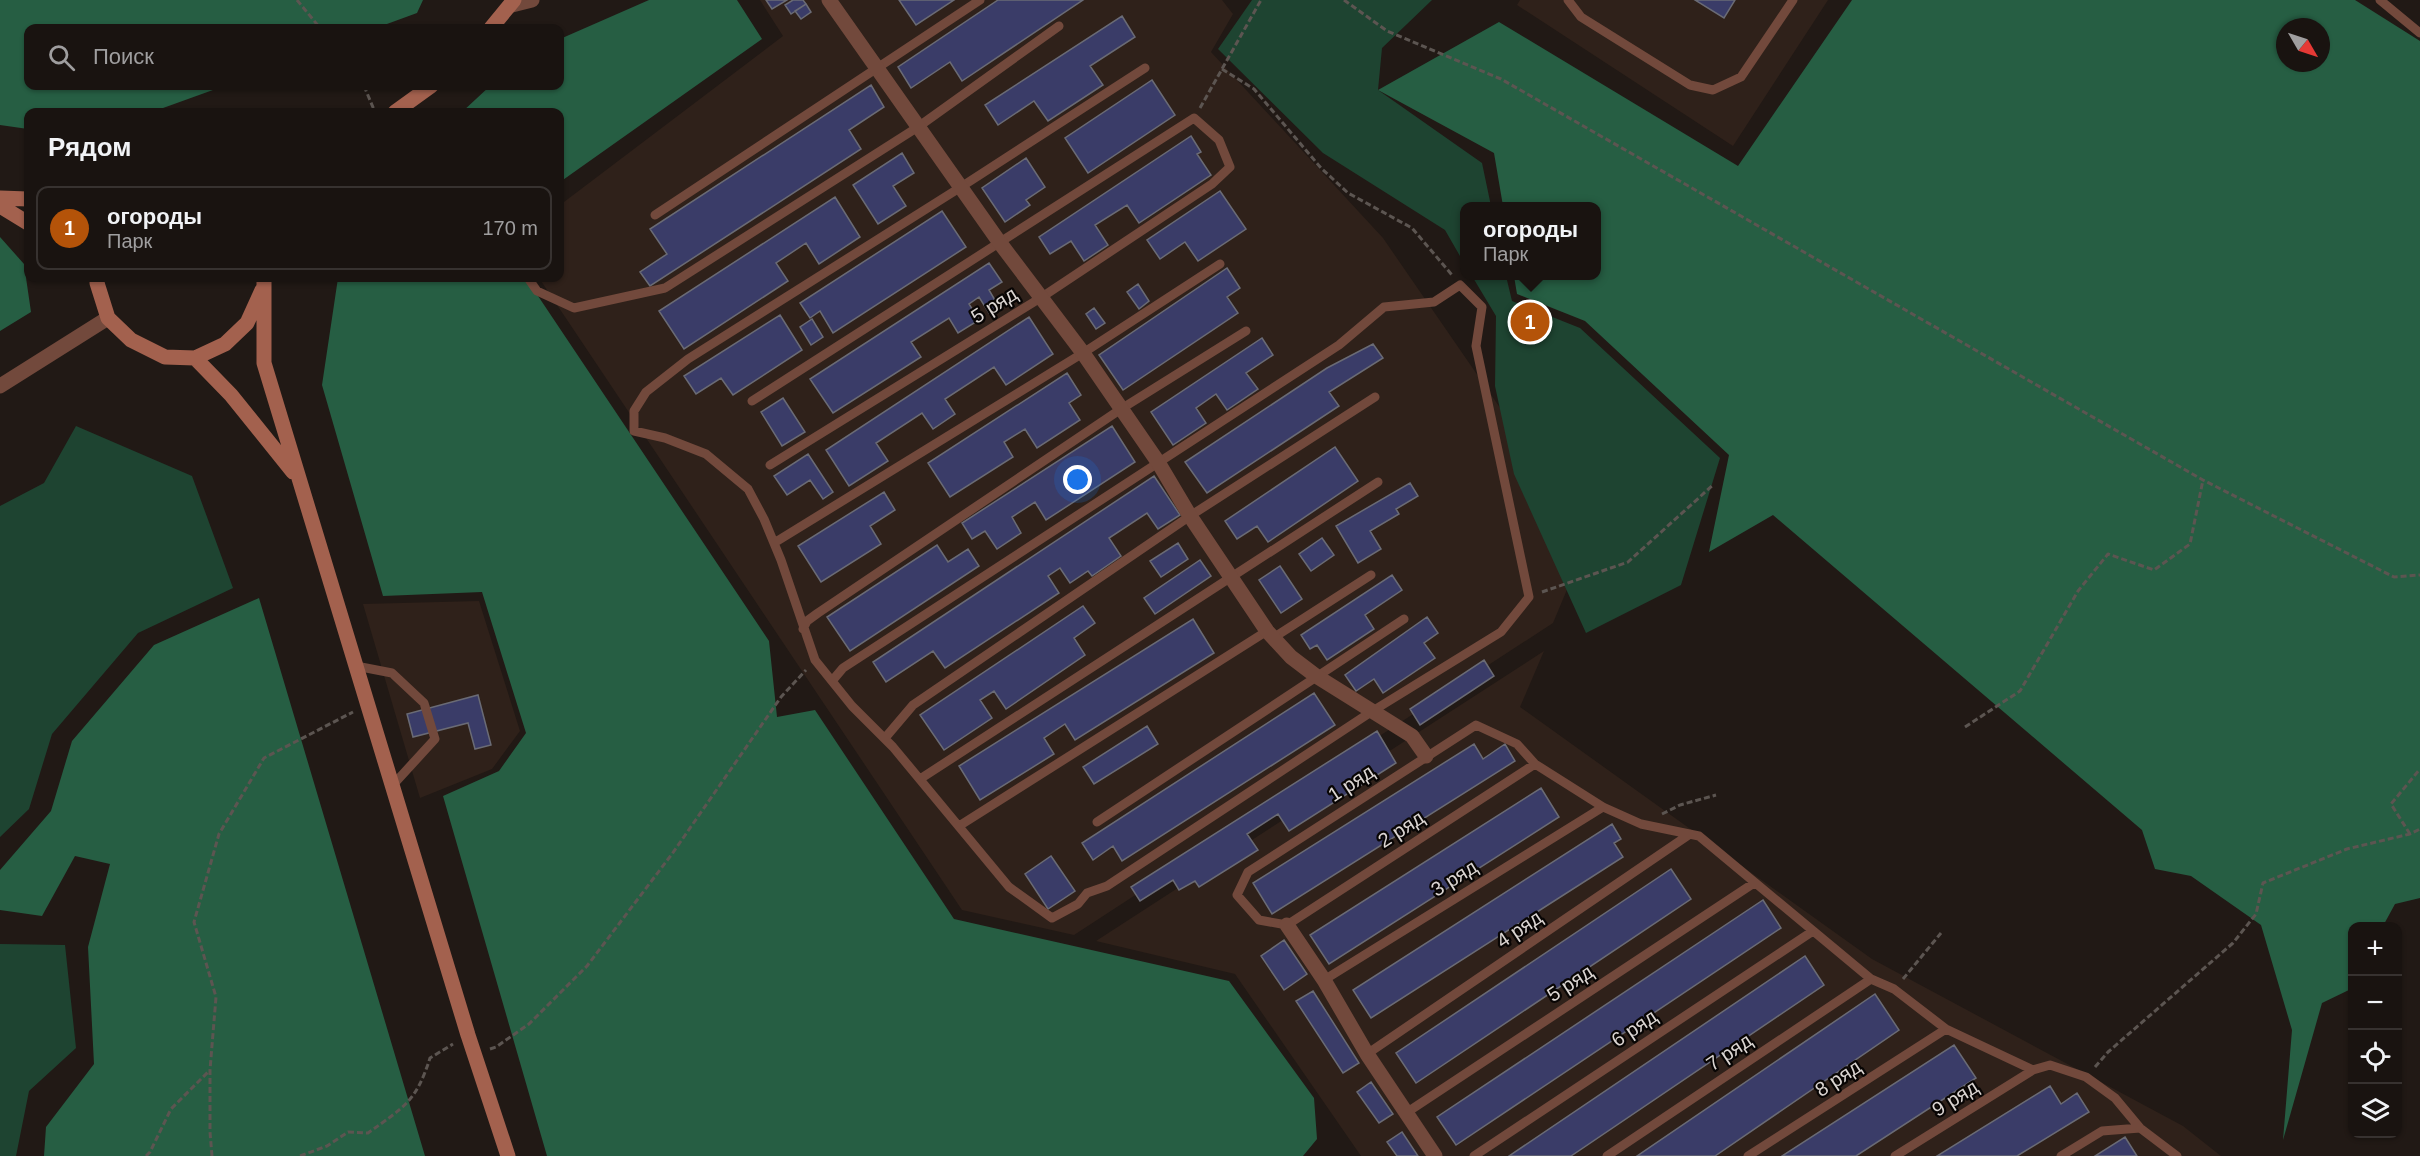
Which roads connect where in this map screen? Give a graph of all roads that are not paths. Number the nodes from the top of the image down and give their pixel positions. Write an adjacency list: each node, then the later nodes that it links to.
1 (532, 0): 7 (street)
2 (831, 0): 12 (street)
3 (980, 0): 12 (lane)
4 (1568, 0): 5 (lane)
5 (1793, 0)
6 (2379, 0): 10 (lane)
7 (513, 2): 8 (main road)
8 (494, 24)
9 (1059, 26): 15 (lane)
10 (2420, 33)
11 (1145, 68): 16 (lane)
12 (877, 69): 15 (street); 20 (lane)
13 (426, 90): 14 (main road)
14 (406, 108)
15 (918, 127): 16 (street); 27 (lane)
16 (961, 187): 22 (street); 42 (lane)
17 (0, 198): 18 (main road)
18 (24, 199)
19 (0, 206): 21 (main road)
20 (654, 215)
21 (24, 221)
22 (1000, 243): 28 (street); 28 (lane, 5 ряд); 35 (lane)
23 (1221, 264): 31 (lane)
24 (97, 282): 29 (main road)
25 (264, 282): 32 (main road)
26 (264, 282): 39 (main road)
27 (531, 282)
28 (1042, 297): 31 (street); 38 (lane, 5 ряд)
29 (108, 318): 32 (main road); 33 (street)
30 (1246, 331): 36 (lane)
31 (1083, 353): 36 (street); 42 (lane)
32 (195, 358): 39 (main road)
33 (0, 386)
34 (1375, 397): 41 (lane)
35 (752, 401)
36 (1121, 409): 37 (street); 46 (lane)
37 (1158, 462): 41 (street); 50 (lane); 51 (lane)
38 (770, 465)
39 (300, 482): 48 (main road)
40 (1378, 482): 44 (lane)
41 (1190, 516): 44 (street); 52 (lane)
42 (774, 543): 46 (lane)
43 (1371, 575): 47 (lane)
44 (1230, 578): 47 (street); 55 (lane)
45 (1404, 619): 49 (lane)
46 (803, 628): 50 (lane)
47 (1270, 635): 49 (street); 59 (lane)
48 (356, 666): 56 (main road); 56 (lane)
49 (1316, 676): 51 (street); 58 (lane)
50 (832, 681): 52 (lane)
51 (1371, 712): 53 (street); 59 (lane)
52 (885, 738): 55 (lane)
53 (1426, 756): 54 (lane, 1 ряд); 62 (lane, 1 ряд)
54 (1535, 764): 57 (lane); 62 (lane, 2 ряд)
55 (920, 779): 59 (lane)
56 (392, 786): 71 (main road)
57 (1603, 807): 60 (lane); 65 (lane, 3 ряд)
58 (1097, 822)
59 (959, 826)
60 (1690, 834): 61 (lane); 67 (lane, 4 ряд)
61 (1754, 883): 63 (lane); 69 (lane, 5 ряд)
62 (1287, 925): 65 (street)
63 (1813, 931): 64 (lane); 73 (lane, 6 ряд)
64 (1871, 979): 66 (lane); 74 (lane, 7 ряд)
65 (1324, 980): 67 (street)
66 (1946, 1029): 68 (lane); 75 (lane, 8 ряд)
67 (1367, 1054): 69 (street)
68 (2033, 1070): 70 (lane); 76 (lane, 9 ряд)
69 (1406, 1113): 72 (street)
70 (2140, 1128): 77 (lane); 78 (lane)
71 (508, 1156)
72 (1435, 1156)
73 (1474, 1156)
74 (1606, 1156)
75 (1748, 1156)
76 (1895, 1156)
77 (2061, 1156)
78 (2177, 1156)

